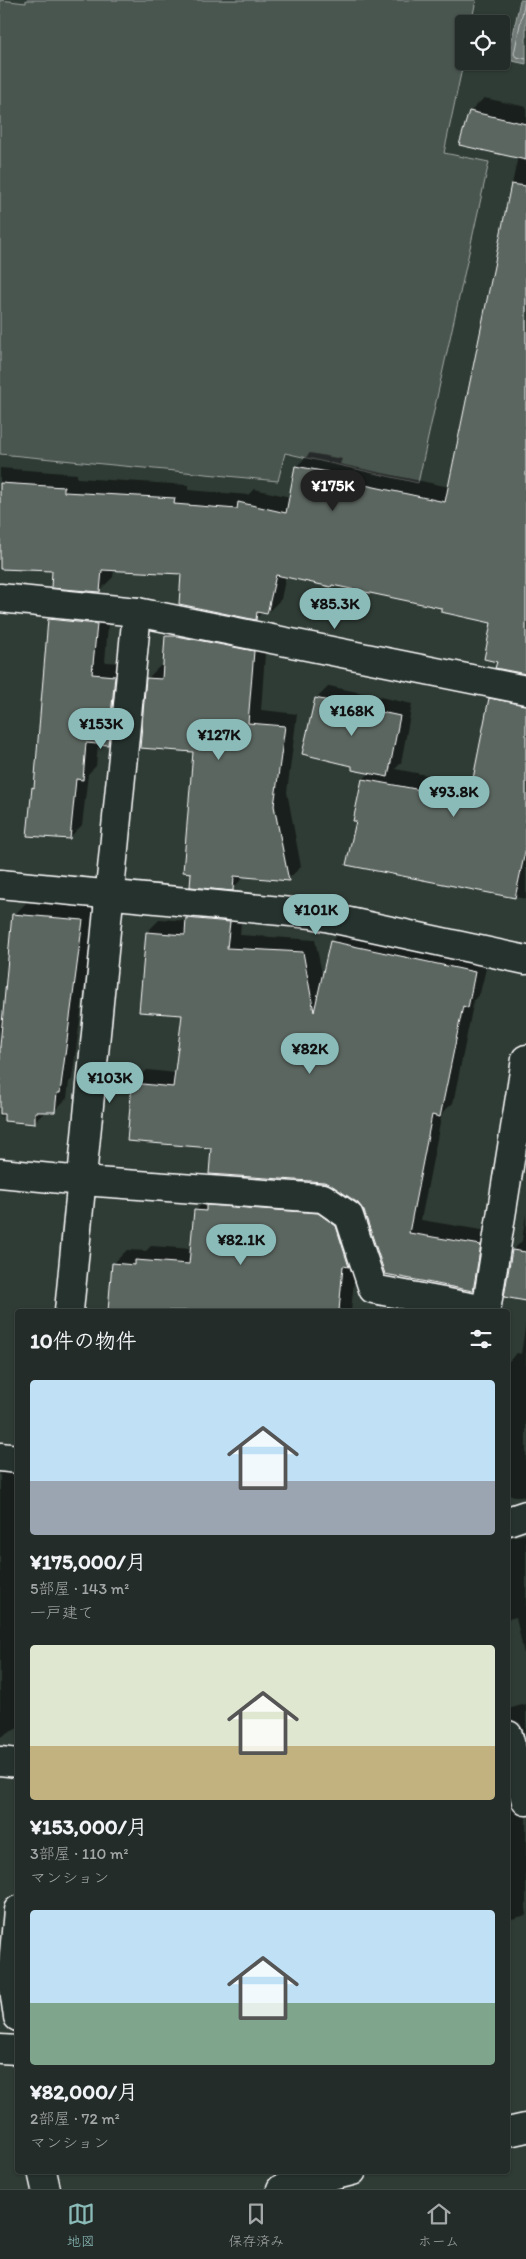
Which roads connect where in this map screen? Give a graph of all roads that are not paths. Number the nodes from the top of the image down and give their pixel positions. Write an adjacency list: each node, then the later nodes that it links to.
1 (0, 598): 2 (street)
2 (137, 612): 3 (street); 5 (street)
3 (526, 690)
4 (0, 884): 5 (street)
5 (108, 893): 6 (street); 9 (street)
6 (526, 960)
7 (526, 1059): 12 (street)
8 (0, 1173): 9 (street)
9 (82, 1181): 10 (street); 11 (street)
10 (69, 1309)
11 (476, 1309)
12 (486, 1309)
13 (0, 1458): 14 (street)
14 (15, 1459)
15 (526, 1515): 16 (street)
16 (510, 1520)
17 (510, 1742): 20 (street)
18 (0, 1761): 19 (street)
19 (15, 1763)
20 (517, 1768): 21 (street)
21 (526, 1801)
22 (15, 1942): 23 (street)
23 (15, 1996)
24 (0, 2049): 25 (street)
25 (15, 2050)
26 (526, 2128): 27 (street)
27 (510, 2132)
28 (43, 2174): 30 (street)
29 (340, 2174): 31 (street)
30 (46, 2189)
31 (281, 2189)

